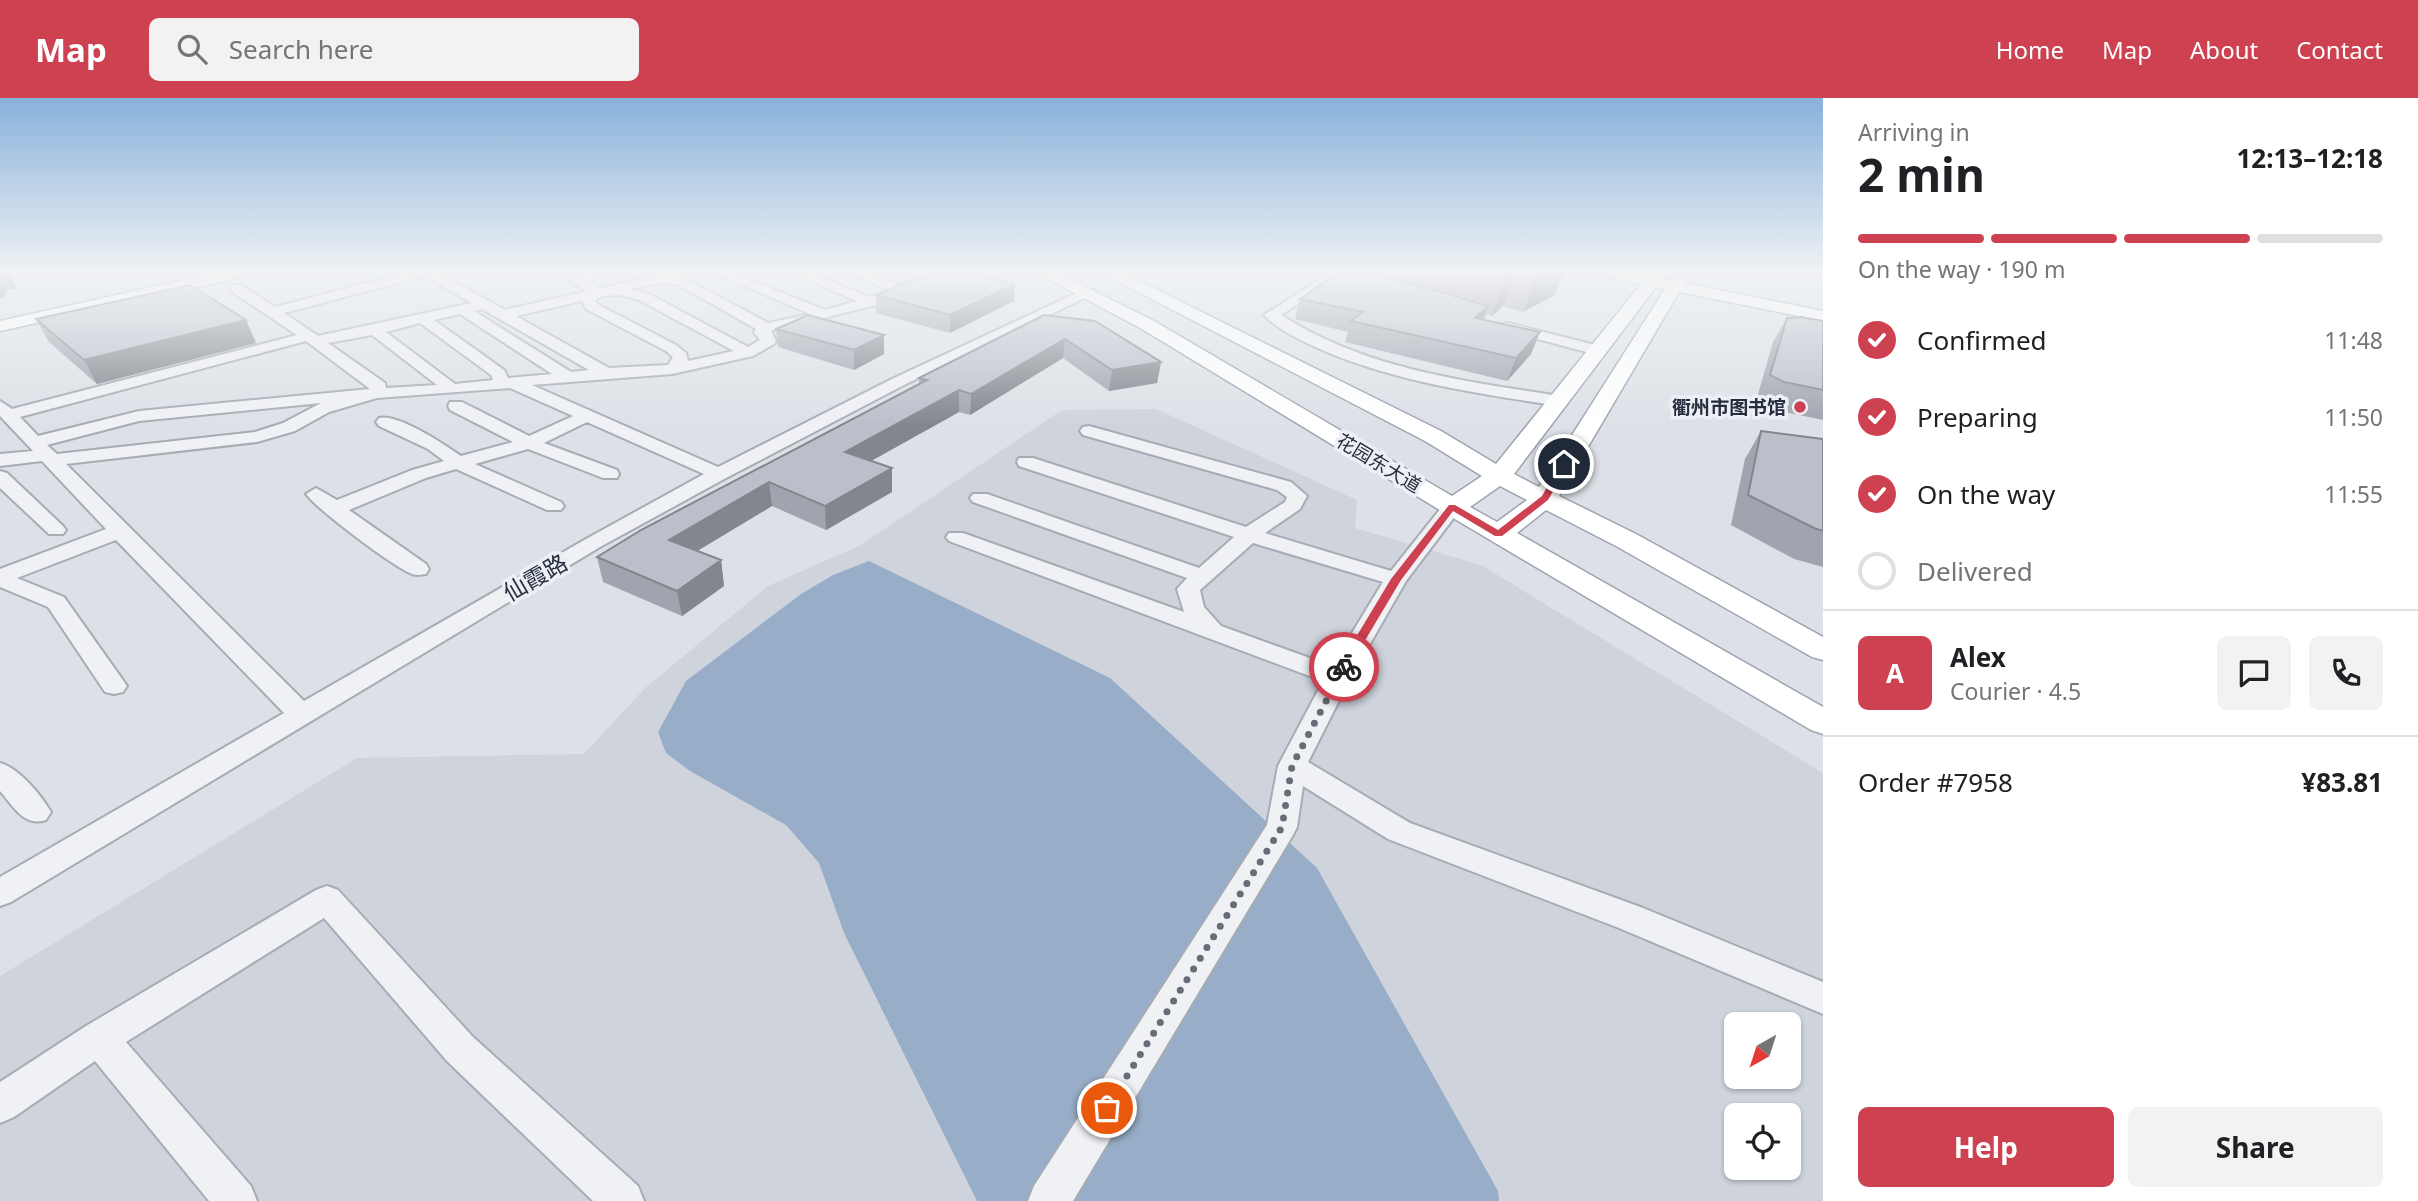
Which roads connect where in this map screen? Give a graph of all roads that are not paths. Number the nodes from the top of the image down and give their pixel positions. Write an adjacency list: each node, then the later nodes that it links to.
1 (289, 322): 19 (street)
2 (408, 322): 18 (street)
3 (428, 322): 25 (street)
4 (483, 322): 24 (street)
5 (516, 322): 23 (street)
6 (622, 322): 22 (street)
7 (691, 322): 21 (street)
8 (756, 322): 17 (street)
9 (791, 322): 17 (street)
10 (1025, 322): 39 (street, 仙霞路)
11 (1143, 322): 46 (main road, 花园东大道)
12 (1208, 322): 40 (main road, 花园东大道)
13 (1281, 322): 28 (street)
14 (1622, 322): 20 (main road)
15 (1637, 322): 44 (main road)
16 (1498, 325): 20 (street)
17 (766, 328): 21 (street)
18 (375, 330): 19 (street); 27 (street)
19 (311, 339): 26 (street); 29 (street)
20 (1598, 350): 28 (main road)
21 (748, 353): 22 (street)
22 (671, 369): 23 (street)
23 (606, 373): 24 (street)
24 (568, 377): 25 (street)
25 (509, 384): 27 (street); 30 (street)
26 (376, 393): 27 (street); 34 (street); 34 (street)
27 (454, 397): 33 (street)
28 (1560, 401): 40 (main road)
29 (4, 410): 34 (street)
30 (587, 416): 33 (street); 39 (street)
31 (385, 422): 37 (street)
32 (1089, 431): 51 (street)
33 (529, 443): 37 (street); 38 (street)
34 (46, 452): 35 (street); 49 (street)
35 (0, 460)
36 (1026, 462): 51 (street)
37 (460, 464): 45 (street); 47 (street)
38 (610, 474)
39 (719, 474): 61 (street, 仙霞路)
40 (1499, 476): 44 (main road, 花园东大道); 46 (main road)
41 (0, 477): 48 (street)
42 (316, 494): 47 (street)
43 (981, 498): 54 (street)
44 (1545, 498): 50 (main road); 58 (main road, 花园东大道)
45 (554, 506)
46 (1452, 507): 50 (main road, 花园东大道); 56 (street)
47 (335, 508): 53 (street)
48 (56, 530)
49 (118, 531): 55 (street); 61 (street)
50 (1499, 534): 62 (main road, 花园东大道)
51 (1249, 535): 54 (street); 56 (street)
52 (956, 537): 57 (street)
53 (418, 569)
54 (1202, 576): 57 (street)
55 (0, 578): 60 (street)
56 (1396, 579): 59 (street)
57 (1211, 629): 59 (street)
58 (1823, 650)
59 (1338, 677): 63 (street)
60 (114, 686)
61 (301, 714): 66 (street, 仙霞路)
62 (1823, 723)
63 (1292, 766): 67 (street); 72 (street)
64 (0, 773): 65 (street)
65 (36, 812)
66 (0, 893)
67 (1823, 998)
68 (99, 1038): 69 (street); 70 (street); 71 (street)
69 (0, 1104)
70 (236, 1201)
71 (623, 1201)
72 (1049, 1201)

